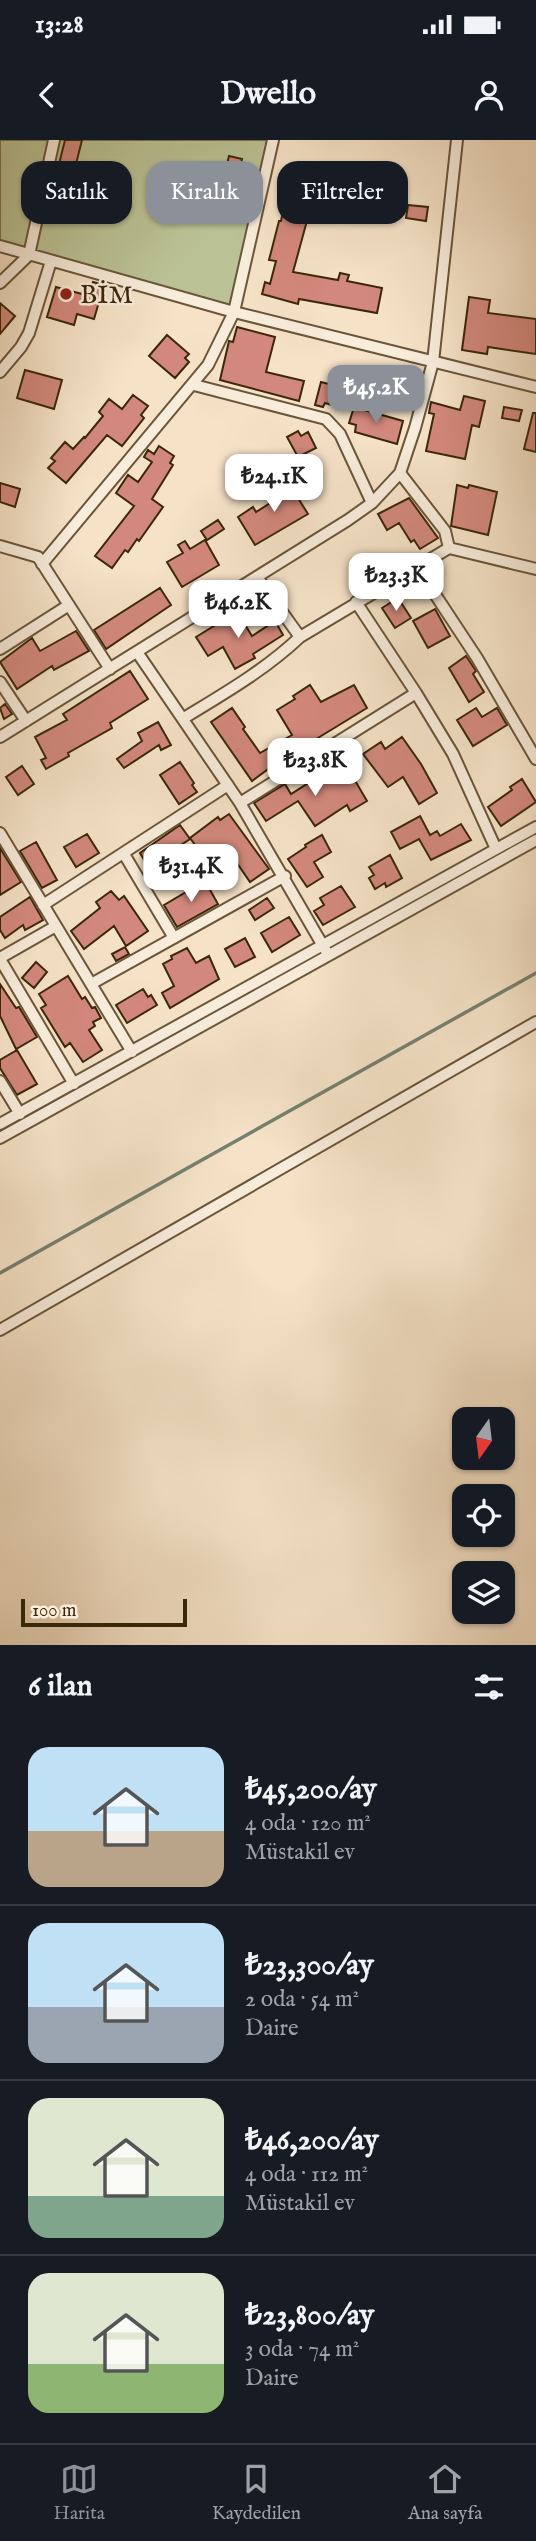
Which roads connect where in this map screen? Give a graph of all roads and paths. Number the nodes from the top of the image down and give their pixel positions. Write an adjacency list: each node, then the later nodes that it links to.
1 (54, 140): 5 (street)
2 (273, 140): 8 (street)
3 (457, 140): 9 (street)
4 (0, 246): 5 (street)
5 (29, 255): 6 (street); 7 (street)
6 (51, 261): 8 (street); 10 (street)
7 (0, 283)
8 (234, 312): 9 (street); 11 (street)
9 (433, 362): 12 (street); 13 (street)
10 (0, 372)
11 (194, 385): 14 (street); 17 (street)
12 (536, 387)
13 (400, 473): 14 (street); 16 (street)
14 (372, 503): 20 (street)
15 (0, 546): 17 (street)
16 (449, 548): 18 (street); 19 (street)
17 (42, 564): 22 (street)
18 (417, 567): 21 (street); 32 (street)
19 (536, 569)
20 (257, 577): 23 (street); 25 (street)
21 (356, 602): 23 (street); 28 (street)
22 (69, 605): 24 (street); 26 (street)
23 (300, 637): 29 (street)
24 (0, 649)
25 (137, 652): 26 (street); 29 (street)
26 (110, 669): 30 (street)
27 (0, 682): 30 (street)
28 (416, 692): 34 (street); 38 (street)
29 (184, 718): 33 (street)
30 (26, 721): 31 (street)
31 (0, 737)
32 (536, 759)
33 (228, 785): 34 (street); 39 (street)
34 (240, 803): 40 (street)
35 (536, 827): 38 (street)
36 (0, 833): 41 (street)
37 (536, 840): 44 (street)
38 (496, 849): 44 (street)
39 (124, 854): 41 (street); 43 (street)
40 (285, 877): 43 (street); 44 (street)
41 (43, 905): 42 (street)
42 (56, 926): 45 (street); 46 (street)
43 (174, 938): 46 (street)
44 (327, 951): 48 (street); 53 (street)
45 (0, 959): 50 (street)
46 (91, 984): 48 (street)
47 (536, 1022): 54 (street)
48 (132, 1052): 50 (street)
49 (0, 1081): 51 (street)
50 (74, 1084): 51 (street)
51 (20, 1114): 52 (street)
52 (0, 1125)
53 (0, 1138)
54 (0, 1331)

